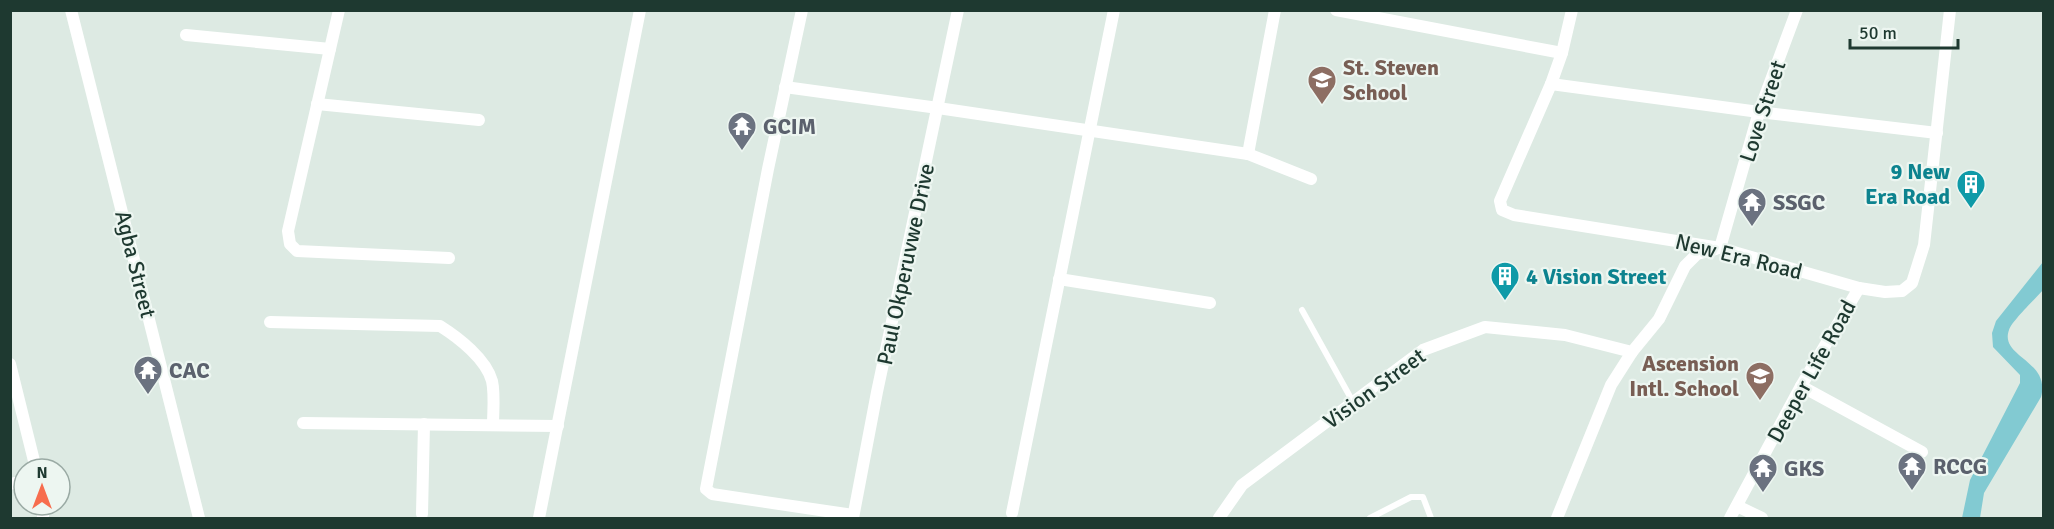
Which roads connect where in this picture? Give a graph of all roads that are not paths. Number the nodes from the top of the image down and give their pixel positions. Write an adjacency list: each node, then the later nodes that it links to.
1 (71, 10): 46 (street, Agba Street)
2 (339, 10): 13 (street)
3 (640, 10): 39 (street)
4 (802, 10): 16 (street)
5 (958, 10): 18 (street, Paul Okperuvwe Drive)
6 (1114, 10): 21 (street)
7 (1275, 10): 23 (street)
8 (1336, 10): 14 (street)
9 (1572, 10): 14 (street, New Era Road)
10 (1797, 10): 19 (street, Love Street)
11 (1950, 10): 22 (street, New Era Road)
12 (186, 35): 13 (street)
13 (330, 48): 17 (street)
14 (1562, 53): 15 (street, New Era Road)
15 (1551, 84): 19 (street); 25 (street, New Era Road)
16 (785, 87): 18 (street); 45 (street)
17 (317, 104): 20 (street); 26 (street)
18 (939, 108): 21 (street); 45 (street, Paul Okperuvwe Drive)
19 (1759, 112): 22 (street); 25 (street, Love Street)
20 (479, 120)
21 (1089, 130): 23 (street); 27 (street)
22 (1937, 133): 28 (street, New Era Road)
23 (1248, 154): 24 (street)
24 (1311, 179)
25 (1720, 248): 28 (street, New Era Road); 32 (street)
26 (449, 258)
27 (1059, 279): 29 (street); 43 (street)
28 (1859, 288): 34 (street, Deeper Life Road)
29 (1210, 303)
30 (1302, 310): 35 (lane)
31 (270, 322): 38 (street)
32 (1632, 352): 35 (street, Vision Street); 51 (street)
33 (10, 364): 41 (street)
34 (1801, 386): 40 (street); 42 (street, Deeper Life Road)
35 (1353, 402): 48 (street, Vision Street)
36 (303, 423): 37 (street)
37 (424, 424): 38 (street); 44 (street)
38 (493, 425): 39 (street)
39 (558, 426): 47 (street)
40 (1922, 452)
41 (33, 457)
42 (1737, 506): 52 (street, Deeper Life Road); 53 (street)
43 (1011, 513)
44 (422, 514)
45 (853, 517)
46 (199, 519)
47 (539, 519)
48 (1219, 519)
49 (1370, 519): 50 (lane)
50 (1431, 519)
51 (1557, 519)
52 (1731, 519)
53 (1761, 519)

